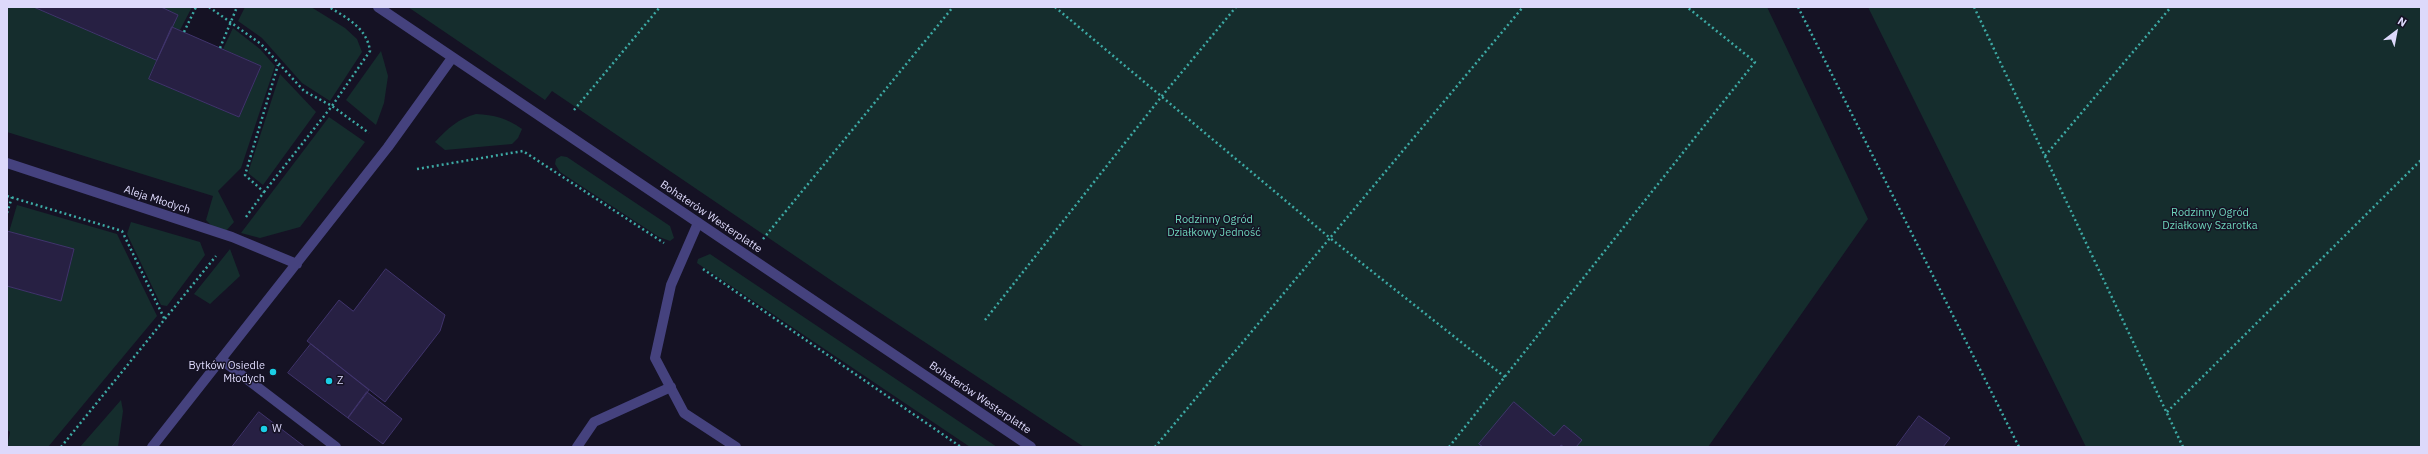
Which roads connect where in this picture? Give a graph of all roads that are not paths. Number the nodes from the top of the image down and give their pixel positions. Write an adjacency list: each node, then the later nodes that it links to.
1 (378, 7): 2 (street, Bohaterów Westerplatte)
2 (452, 58): 4 (street, Bohaterów Westerplatte); 5 (street)
3 (7, 163): 5 (street, Aleja Młodych)
4 (698, 223): 7 (street); 12 (street, Bohaterów Westerplatte)
5 (297, 264): 6 (street)
6 (222, 360): 8 (street); 9 (street)
7 (670, 387): 10 (street); 11 (street)
8 (152, 447)
9 (336, 447)
10 (577, 447)
11 (736, 447)
12 (1031, 447)

